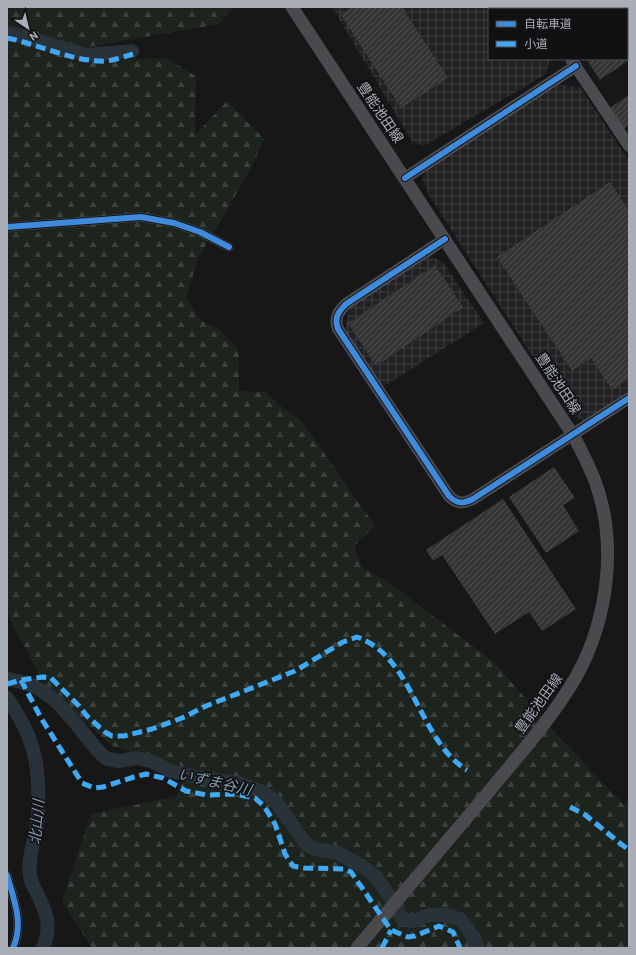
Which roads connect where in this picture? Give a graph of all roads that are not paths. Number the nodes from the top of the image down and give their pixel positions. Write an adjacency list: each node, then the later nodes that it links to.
1 (292, 7): 4 (main road, 豊能池田線)
2 (574, 62): 3 (street); 4 (street)
3 (629, 146)
4 (405, 178): 6 (main road, 豊能池田線)
5 (7, 227): 7 (street)
6 (445, 239): 9 (main road, 豊能池田線); 9 (street)
7 (228, 247)
8 (629, 398): 9 (street)
9 (573, 435): 12 (main road, 豊能池田線)
10 (7, 876): 11 (street)
11 (13, 948)
12 (357, 948)

